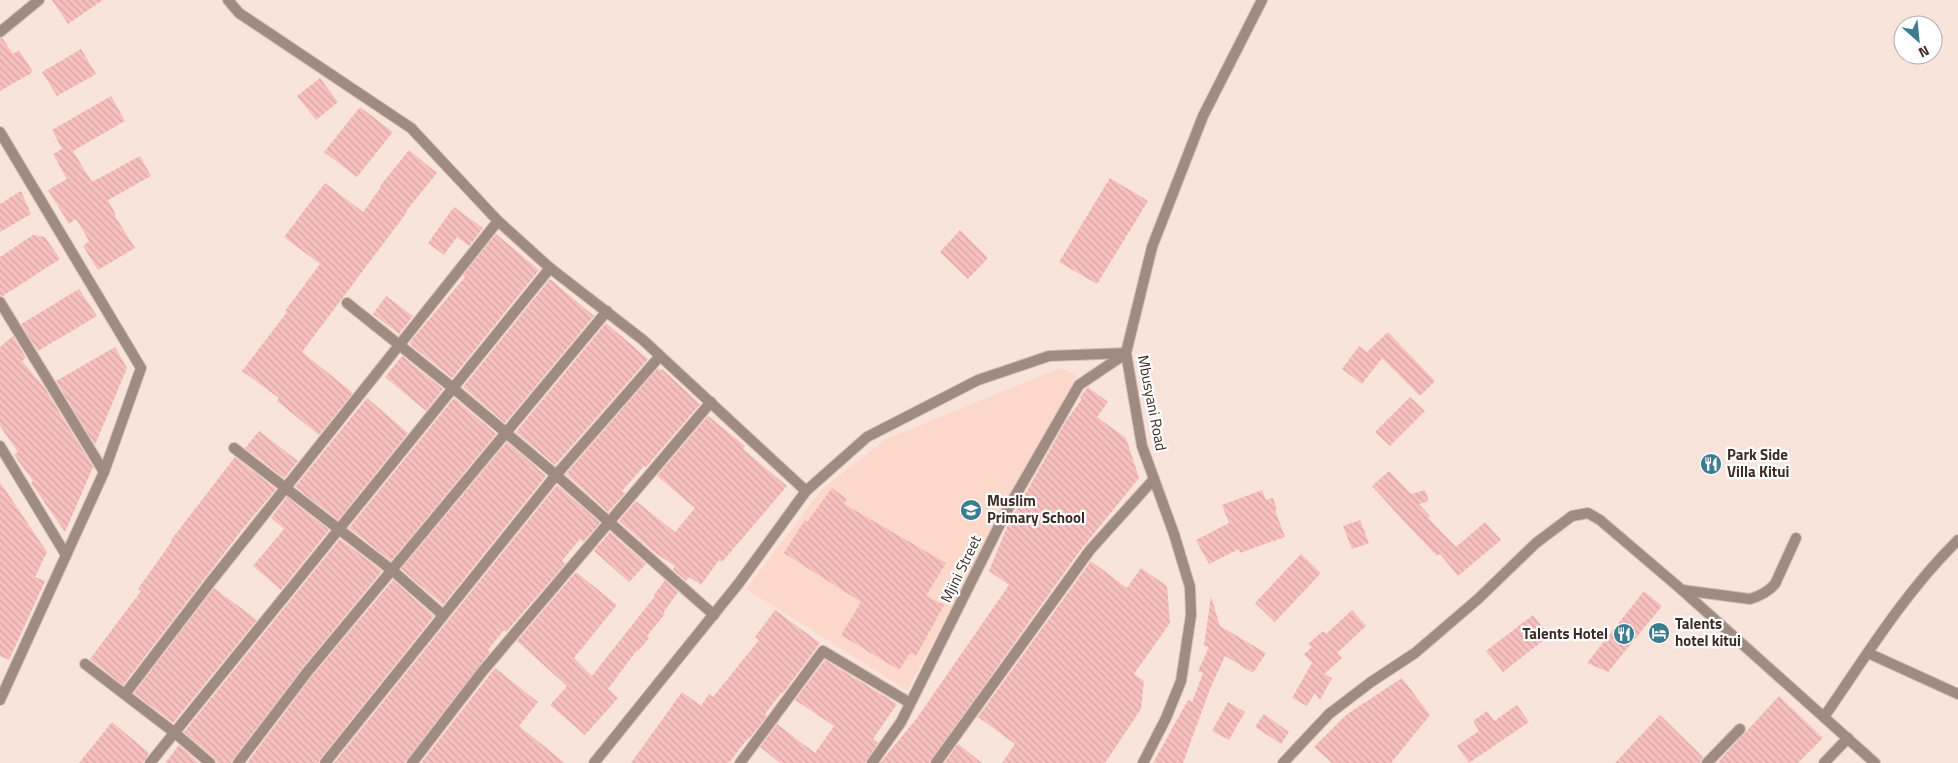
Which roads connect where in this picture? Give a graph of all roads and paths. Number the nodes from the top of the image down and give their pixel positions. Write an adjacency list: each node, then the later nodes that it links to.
1 (38, 0): 4 (street)
2 (228, 0): 6 (street)
3 (1262, 0): 12 (street, Mbusyani Road)
4 (0, 32)
5 (0, 132): 19 (street)
6 (498, 221): 7 (street); 11 (street)
7 (550, 268): 10 (street); 14 (street)
8 (0, 302): 19 (street)
9 (347, 303): 11 (street)
10 (607, 311): 13 (street); 16 (street)
11 (400, 344): 14 (street); 22 (street)
12 (1126, 353): 21 (street, Mbusyani Road); 23 (street); 38 (street, Mjini Street)
13 (660, 356): 15 (street); 20 (street)
14 (453, 388): 16 (street); 25 (street)
15 (710, 402): 23 (street); 24 (street)
16 (506, 434): 20 (street); 29 (street)
17 (0, 446): 28 (street)
18 (234, 448): 22 (street)
19 (104, 472): 28 (street)
20 (556, 475): 24 (street); 31 (street)
21 (1154, 479): 51 (street); 52 (street, Mbusyani Road)
22 (287, 488): 25 (street); 35 (street)
23 (806, 491): 32 (street)
24 (610, 521): 32 (street); 47 (street)
25 (339, 530): 29 (street); 41 (street)
26 (1796, 538): 30 (street)
27 (1958, 540): 33 (street)
28 (66, 555): 37 (street)
29 (393, 570): 31 (street); 45 (street)
30 (1682, 590): 39 (street); 53 (street)
31 (443, 615): 46 (street)
32 (714, 615): 48 (street)
33 (1868, 653): 36 (street); 39 (street)
34 (85, 664): 35 (street)
35 (125, 694): 41 (street)
36 (1958, 694)
37 (0, 700)
38 (910, 703): 49 (street); 50 (street, Mjini Street)
39 (1824, 717): 42 (street)
40 (1740, 729): 54 (street)
41 (175, 733): 43 (street); 44 (street)
42 (1848, 738): 55 (street); 56 (street)
43 (150, 763)
44 (210, 763)
45 (238, 763)
46 (324, 763)
47 (412, 763)
48 (594, 763)
49 (740, 763)
50 (872, 763)
51 (936, 763)
52 (1143, 763)
53 (1283, 763)
54 (1707, 763)
55 (1824, 763)
56 (1875, 763)

